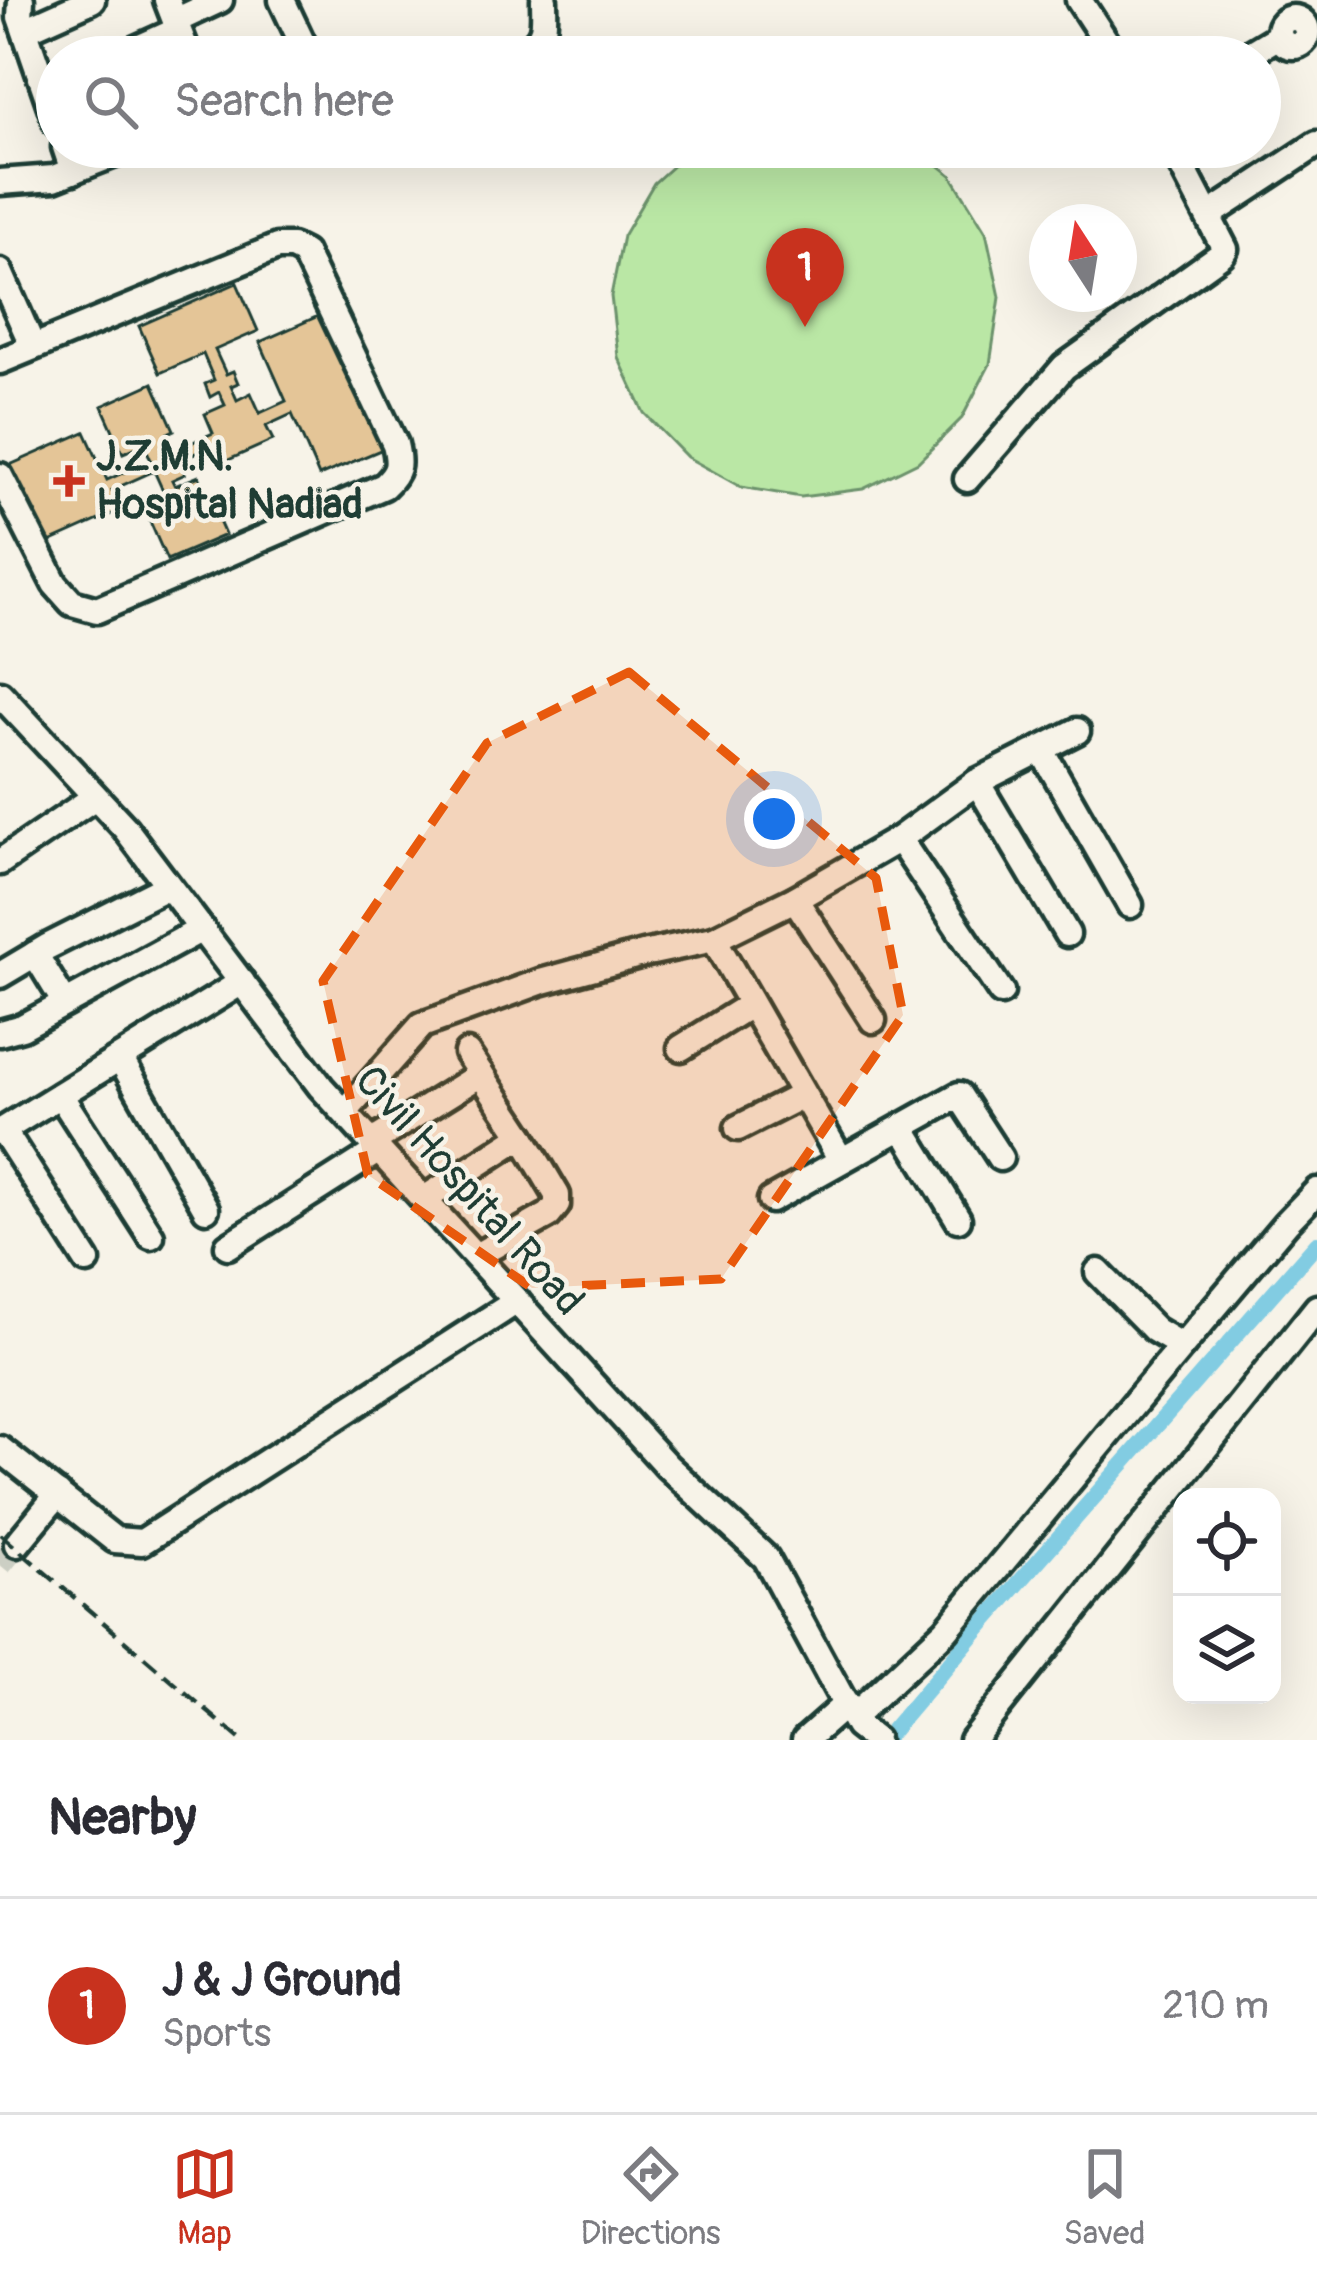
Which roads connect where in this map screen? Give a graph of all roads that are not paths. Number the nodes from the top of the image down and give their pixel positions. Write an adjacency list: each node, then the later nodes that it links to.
1 (21, 0): 8 (street)
2 (92, 0): 8 (street)
3 (220, 0): 7 (street)
4 (282, 0): 10 (street)
5 (544, 0): 11 (street)
6 (1079, 0): 12 (street)
7 (173, 17): 9 (street)
8 (25, 30): 13 (street)
9 (147, 36)
10 (299, 36)
11 (540, 36)
12 (1102, 36)
13 (36, 54)
14 (1317, 144): 18 (street)
15 (62, 168): 19 (street)
16 (1183, 168): 20 (street)
17 (1280, 168): 20 (street)
18 (1281, 168)
19 (0, 182)
20 (1209, 215): 25 (street)
21 (0, 272): 22 (street)
22 (33, 347): 23 (street); 24 (street)
23 (0, 361)
24 (0, 476)
25 (967, 478)
26 (1, 698): 30 (street, Civil Hospital Road)
27 (1077, 731): 28 (street)
28 (1041, 749): 29 (street); 35 (street)
29 (977, 782): 31 (street); 37 (street)
30 (95, 797): 32 (street); 33 (street, Civil Hospital Road)
31 (899, 839): 34 (street); 42 (street)
32 (0, 862)
33 (168, 886): 36 (street, Civil Hospital Road); 39 (street)
34 (794, 899): 38 (street); 45 (street)
35 (1130, 905)
36 (202, 929): 41 (street, Civil Hospital Road); 43 (street)
37 (1067, 934)
38 (714, 939): 44 (street); 51 (street)
39 (35, 954): 40 (street); 43 (street)
40 (0, 975)
41 (242, 982): 48 (street); 51 (street, Civil Hospital Road)
42 (1001, 992)
43 (65, 1004): 46 (street)
44 (750, 1006): 47 (street); 50 (street)
45 (873, 1020)
46 (0, 1033)
47 (681, 1048)
48 (120, 1058): 49 (street); 62 (street)
49 (60, 1095): 54 (street); 64 (street)
50 (803, 1095): 53 (street); 58 (street)
51 (345, 1112): 56 (street, Civil Hospital Road)
52 (902, 1127): 57 (street); 58 (street); 63 (street)
53 (738, 1129)
54 (1, 1131): 67 (street)
55 (522, 1136): 56 (street); 60 (street); 66 (street)
56 (376, 1146): 60 (street, Civil Hospital Road); 65 (street)
57 (1000, 1158)
58 (841, 1160): 61 (street)
59 (1317, 1191): 71 (street)
60 (424, 1198): 66 (street, Civil Hospital Road)
61 (771, 1200)
62 (206, 1209)
63 (958, 1219)
64 (151, 1236)
65 (228, 1246)
66 (476, 1256): 69 (street, Civil Hospital Road)
67 (88, 1261)
68 (1098, 1272): 71 (street)
69 (517, 1301): 73 (street); 75 (street, Civil Hospital Road)
70 (1317, 1308): 77 (street)
71 (1182, 1346): 75 (street)
72 (0, 1449): 73 (street)
73 (58, 1494): 74 (street)
74 (17, 1544)
75 (858, 1722): 76 (street)
76 (805, 1740)
77 (972, 1740)

